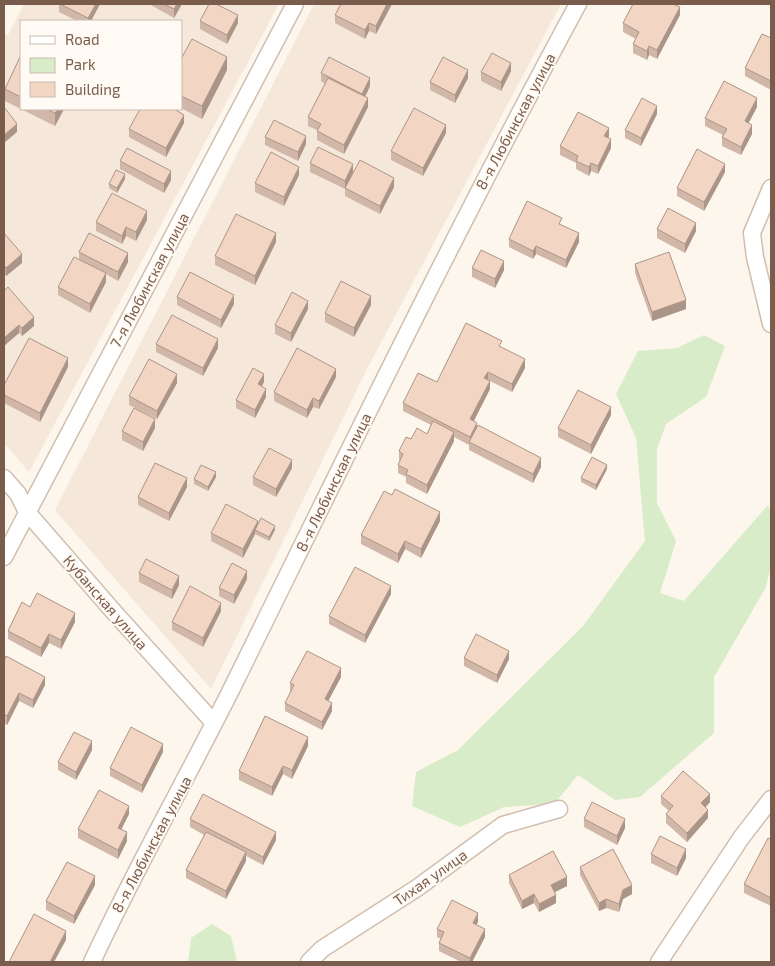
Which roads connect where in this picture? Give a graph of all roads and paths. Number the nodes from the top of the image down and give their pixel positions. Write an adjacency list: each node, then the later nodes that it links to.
1 (295, 4): 6 (street, 7-я Любинская улица)
2 (578, 4): 8 (street, 8-я Любинская улица)
3 (771, 188): 4 (street)
4 (771, 324)
5 (4, 478): 6 (street, Кубанская улица)
6 (27, 512): 7 (street, 7-я Любинская улица); 8 (street, Кубанская улица)
7 (4, 557)
8 (214, 723): 11 (street, 8-я Любинская улица)
9 (771, 799): 13 (street)
10 (559, 809): 12 (street, Тихая улица)
11 (92, 962)
12 (309, 962)
13 (659, 962)

